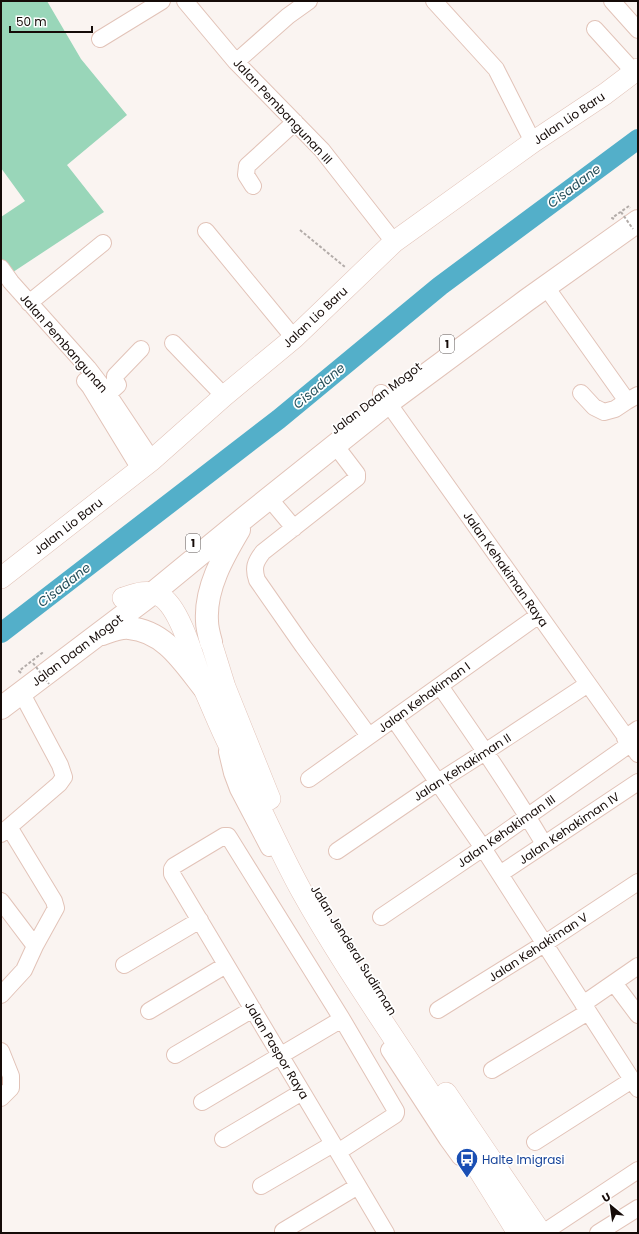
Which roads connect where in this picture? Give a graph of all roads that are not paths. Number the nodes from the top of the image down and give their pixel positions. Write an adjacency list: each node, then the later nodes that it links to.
1 (162, 1): 8 (street)
2 (185, 1): 9 (street, Jalan Pembangunan III)
3 (309, 1): 9 (street)
4 (434, 1): 12 (street)
5 (612, 1): 7 (street)
6 (596, 29): 10 (street)
7 (638, 30)
8 (100, 39)
9 (236, 62): 11 (street, Jalan Pembangunan III)
10 (636, 70): 12 (main road, Jalan Lio Baru)
11 (295, 122): 13 (street); 16 (street, Jalan Pembangunan III)
12 (532, 142): 16 (main road, Jalan Lio Baru)
13 (253, 186)
14 (633, 218): 20 (highway, Jalan Daan Mogot / 1); 28 (highway, Jalan Daan Mogot / 1)
15 (206, 231): 22 (street)
16 (394, 242): 22 (main road, Jalan Lio Baru)
17 (103, 243): 21 (street)
18 (1, 268): 21 (street, Jalan Pembangunan)
19 (1, 282): 31 (street, Jalan Pembangunan)
20 (546, 287): 28 (highway, Jalan Daan Mogot / 1); 29 (street)
21 (29, 303): 26 (street, Jalan Pembangunan)
22 (294, 338): 27 (main road, Jalan Lio Baru)
23 (173, 343): 27 (street)
24 (141, 349): 26 (street)
25 (581, 393): 29 (street)
26 (108, 394): 31 (street, Jalan Pembangunan)
27 (224, 396): 31 (main road, Jalan Lio Baru)
28 (385, 398): 30 (highway, Jalan Daan Mogot / 1); 37 (highway, Jalan Daan Mogot / 1); 38 (street, Jalan Kehakiman Raya)
29 (632, 398)
30 (335, 445): 32 (highway, Jalan Daan Mogot / 1); 34 (street)
31 (146, 465): 35 (main road, Jalan Lio Baru)
32 (269, 498): 33 (highway, Jalan Daan Mogot / 1); 34 (street)
33 (248, 515): 36 (highway, Jalan Daan Mogot / 1); 40 (highway)
34 (294, 528): 46 (street)
35 (1, 578)
36 (153, 593): 37 (main road, Jalan Daan Mogot); 39 (highway, Jalan Daan Mogot / 1); 43 (main road, Jalan Jenderal Sudirman)
37 (123, 598): 44 (highway, Jalan Daan Mogot / 1)
38 (538, 615): 41 (street, Jalan Kehakiman Raya); 42 (street, Jalan Kehakiman I)
39 (96, 636): 43 (highway); 44 (highway, Jalan Daan Mogot / 1)
40 (211, 642): 93 (main road, Jalan Jenderal Sudirman)
41 (588, 684): 47 (street, Jalan Kehakiman Raya); 48 (street, Jalan Kehakiman II)
42 (440, 686): 45 (street, Jalan Kehakiman I); 48 (street)
43 (204, 688): 92 (main road, Jalan Jenderal Sudirman)
44 (8, 695): 53 (street)
45 (394, 718): 46 (street, Jalan Kehakiman I); 50 (street)
46 (369, 736): 49 (street, Jalan Kehakiman I)
47 (633, 741): 52 (street, Jalan Kehakiman III)
48 (485, 752): 50 (street, Jalan Kehakiman II); 52 (street)
49 (309, 779)
50 (438, 782): 55 (street); 56 (street, Jalan Kehakiman II)
51 (638, 782): 54 (street, Jalan Kehakiman IV)
52 (527, 816): 54 (street); 55 (street, Jalan Kehakiman III)
53 (5, 830): 63 (street)
54 (544, 844): 57 (street, Jalan Kehakiman IV)
55 (483, 848): 57 (street); 60 (street, Jalan Kehakiman III)
56 (337, 851)
57 (500, 874): 62 (street)
58 (638, 882): 62 (street, Jalan Kehakiman V)
59 (1, 901): 63 (street)
60 (381, 917)
61 (200, 920): 64 (street); 65 (street, Jalan Paspor Raya); 74 (street, Jalan Paspor Raya)
62 (544, 944): 69 (street); 71 (street, Jalan Kehakiman V)
63 (35, 946): 68 (street)
64 (124, 965)
65 (226, 965): 70 (street, Jalan Paspor Raya); 72 (street)
66 (638, 966): 67 (street)
67 (614, 983): 69 (street); 73 (street)
68 (1, 995)
69 (586, 1008): 78 (street); 79 (street)
70 (253, 1009): 76 (street); 77 (street, Jalan Paspor Raya)
71 (438, 1010)
72 (149, 1011)
73 (638, 1015)
74 (342, 1019): 77 (street); 85 (street)
75 (1, 1051): 81 (street)
76 (175, 1055)
77 (280, 1055): 80 (street, Jalan Paspor Raya); 82 (street)
78 (492, 1070)
79 (635, 1084): 84 (street)
80 (302, 1092): 83 (street); 85 (street, Jalan Paspor Raya)
81 (1, 1098)
82 (202, 1102)
83 (223, 1138)
84 (535, 1142)
85 (335, 1148): 87 (street); 88 (street, Jalan Paspor Raya)
86 (638, 1170): 93 (street)
87 (261, 1186)
88 (358, 1186): 90 (street); 91 (street, Jalan Paspor Raya)
89 (638, 1208): 94 (street)
90 (283, 1231)
91 (384, 1232)
92 (518, 1233)
93 (542, 1233)
94 (598, 1233)

